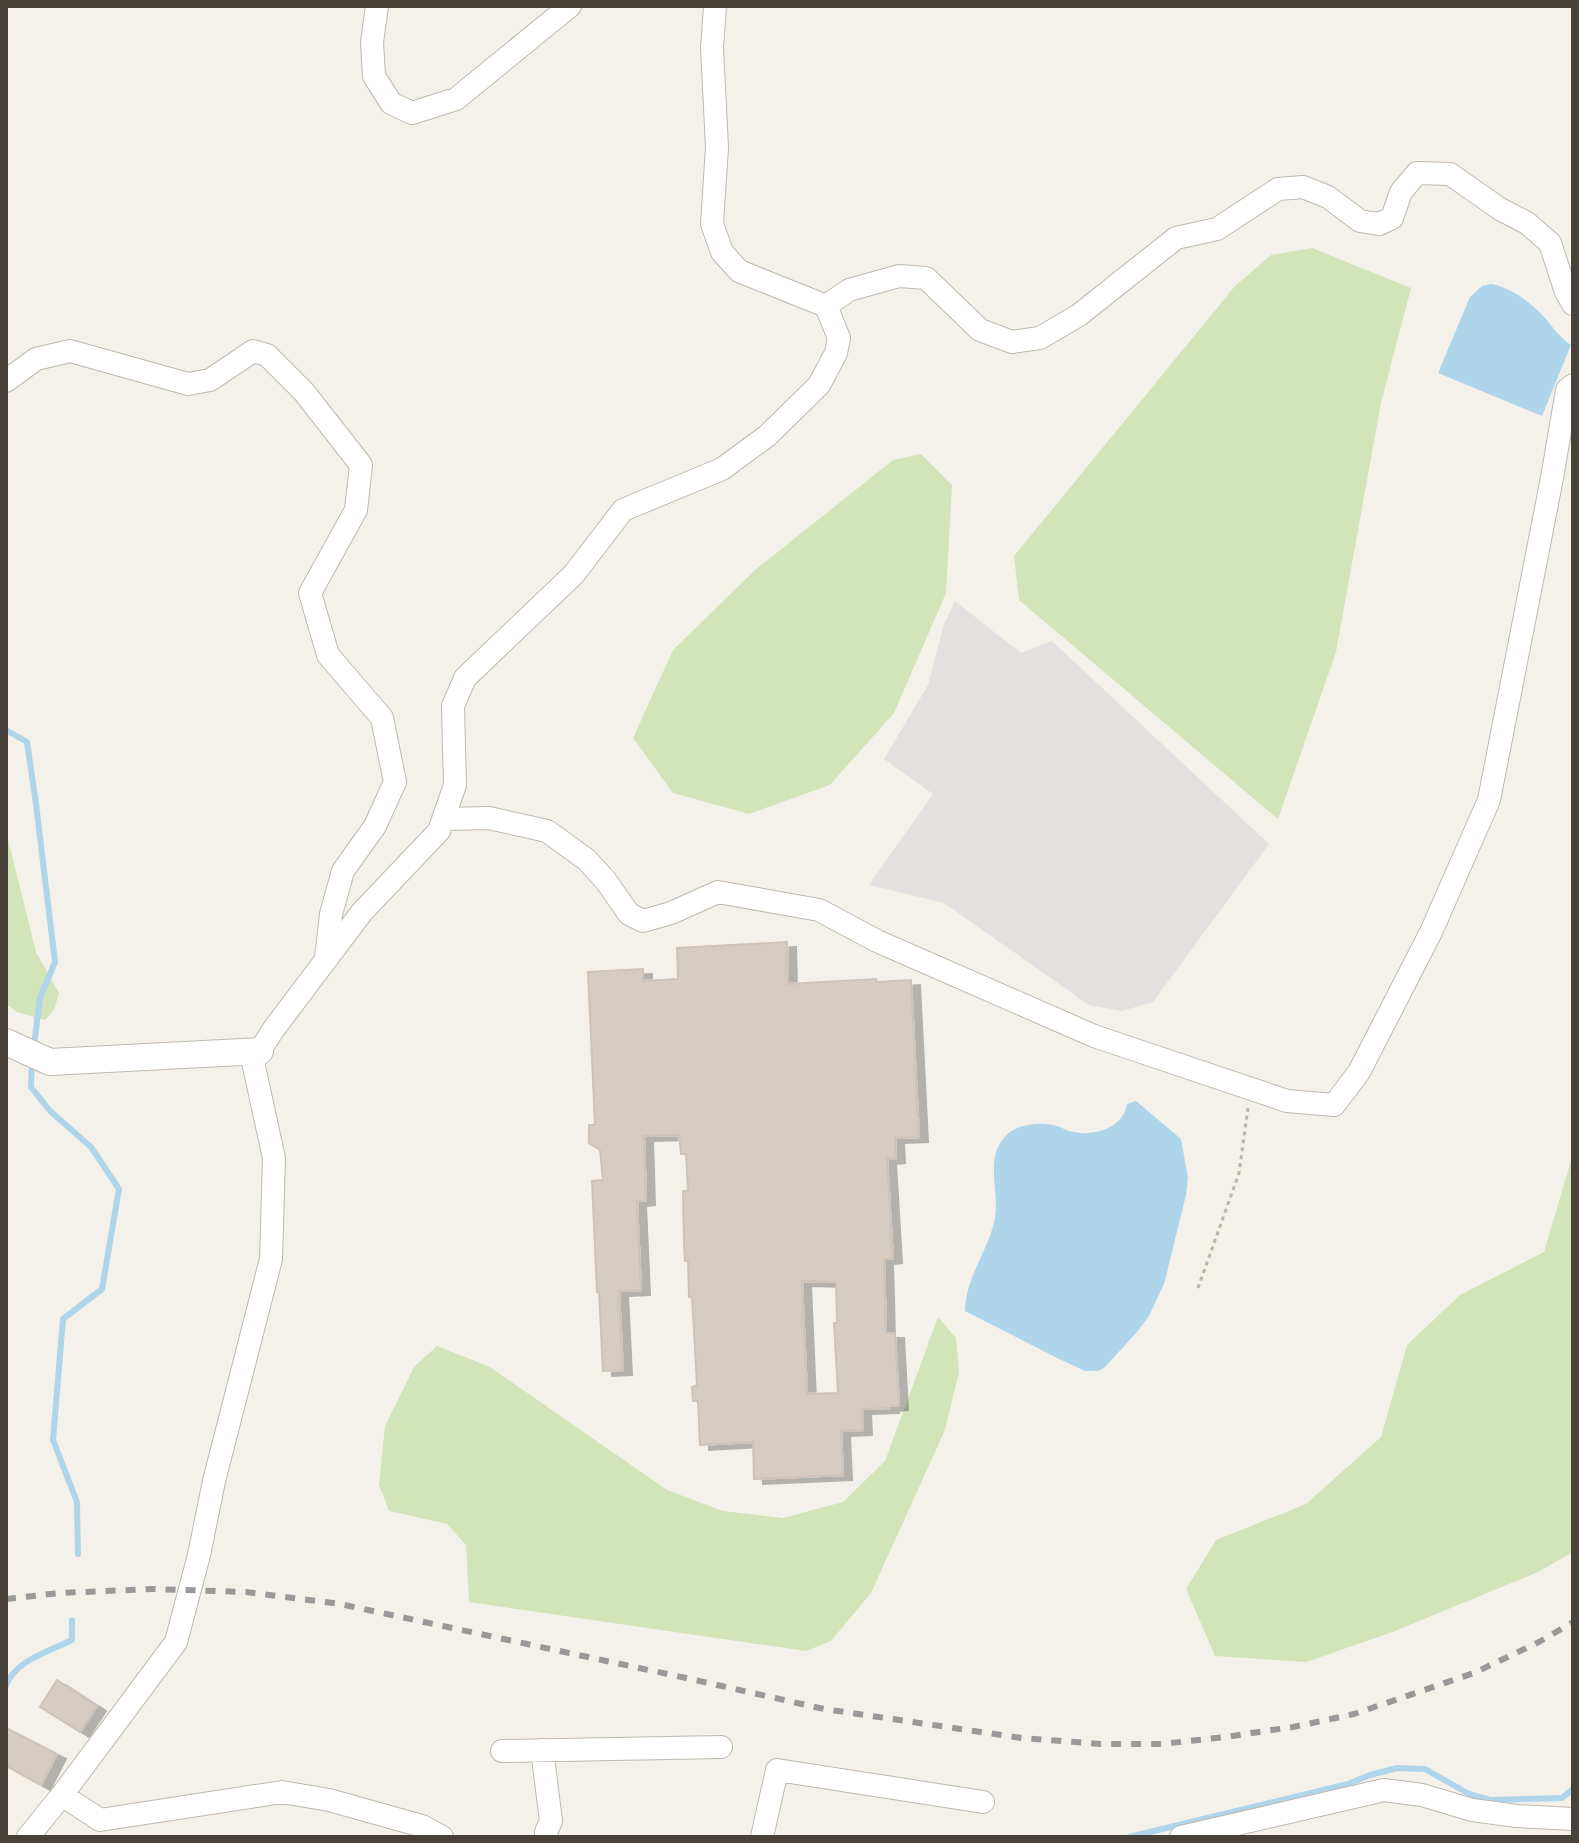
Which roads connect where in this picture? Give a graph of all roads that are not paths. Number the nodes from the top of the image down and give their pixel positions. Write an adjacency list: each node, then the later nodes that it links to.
1 (377, 6): 2 (street)
2 (570, 6)
3 (715, 6): 5 (street)
4 (1573, 304): 5 (street)
5 (826, 306): 8 (street)
6 (6, 381): 9 (street)
7 (1573, 385): 8 (street)
8 (443, 819): 9 (street)
9 (325, 960): 11 (street)
10 (6, 1042): 11 (street)
11 (260, 1051): 15 (street)
12 (721, 1747): 13 (street)
13 (542, 1750): 14 (street); 20 (street)
14 (502, 1751)
15 (62, 1795): 18 (street); 19 (street)
16 (983, 1802): 21 (street)
17 (1573, 1819): 22 (street)
18 (427, 1833)
19 (28, 1837)
20 (547, 1837)
21 (762, 1837)
22 (1181, 1837)

